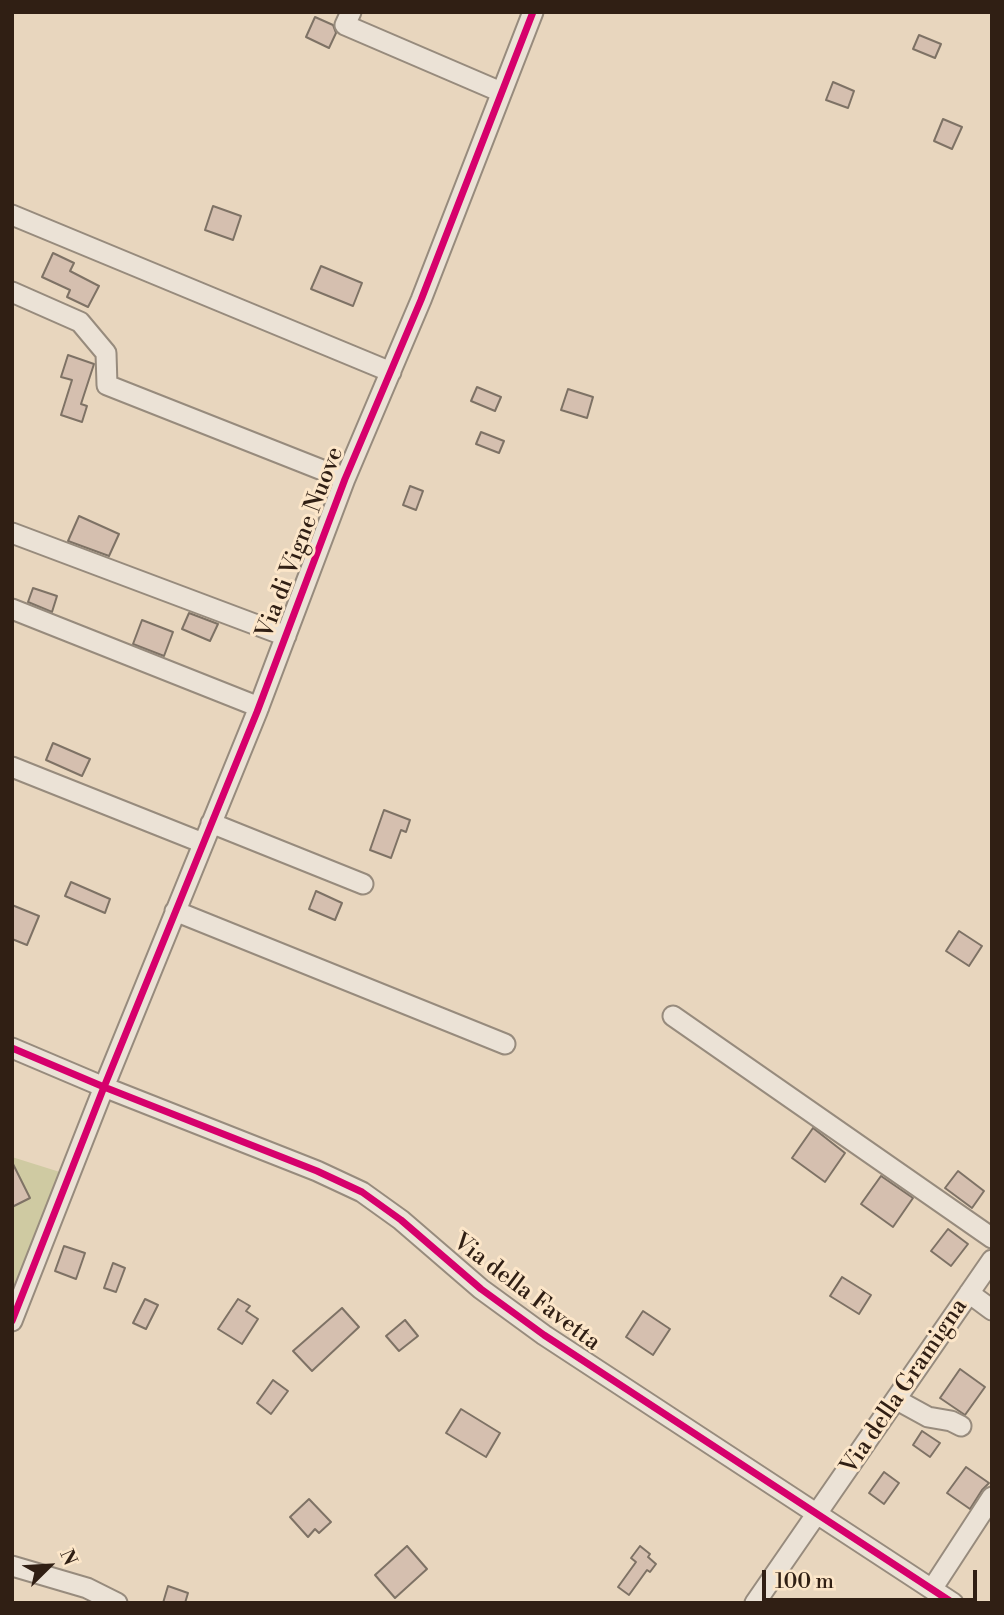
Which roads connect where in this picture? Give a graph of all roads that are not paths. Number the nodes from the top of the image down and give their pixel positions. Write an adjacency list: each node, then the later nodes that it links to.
1 (351, 12): 3 (street)
2 (533, 12): 3 (street, Via di Vigne Nuove)
3 (502, 92): 6 (street, Via di Vigne Nuove)
4 (12, 215): 6 (street)
5 (12, 292): 7 (street)
6 (391, 372): 7 (street, Via di Vigne Nuove)
7 (345, 479): 10 (street, Via di Vigne Nuove)
8 (12, 533): 10 (street)
9 (12, 609): 11 (street)
10 (286, 636): 11 (street, Via di Vigne Nuove)
11 (259, 707): 13 (street, Via di Vigne Nuove)
12 (12, 767): 14 (street)
13 (211, 823): 14 (street, Via di Vigne Nuove); 15 (street)
14 (203, 843): 16 (street, Via di Vigne Nuove)
15 (363, 884)
16 (175, 911): 18 (street); 20 (street, Via di Vigne Nuove)
17 (673, 1016): 21 (street)
18 (505, 1044)
19 (12, 1048): 20 (street, Via della Favetta)
20 (104, 1087): 25 (street, Via di Vigne Nuove); 29 (street, Via della Favetta)
21 (992, 1238)
22 (992, 1260): 23 (street, Via della Gramigna)
23 (969, 1293): 24 (street); 26 (street, Via della Gramigna)
24 (992, 1310)
25 (12, 1321)
26 (897, 1399): 27 (street); 29 (street, Via della Gramigna)
27 (961, 1426)
28 (992, 1497): 31 (street)
29 (818, 1514): 31 (street, Via della Favetta); 33 (street, Via della Gramigna)
30 (12, 1566): 32 (street)
31 (932, 1589): 34 (street, Via della Favetta)
32 (117, 1603)
33 (755, 1603)
34 (953, 1603)

